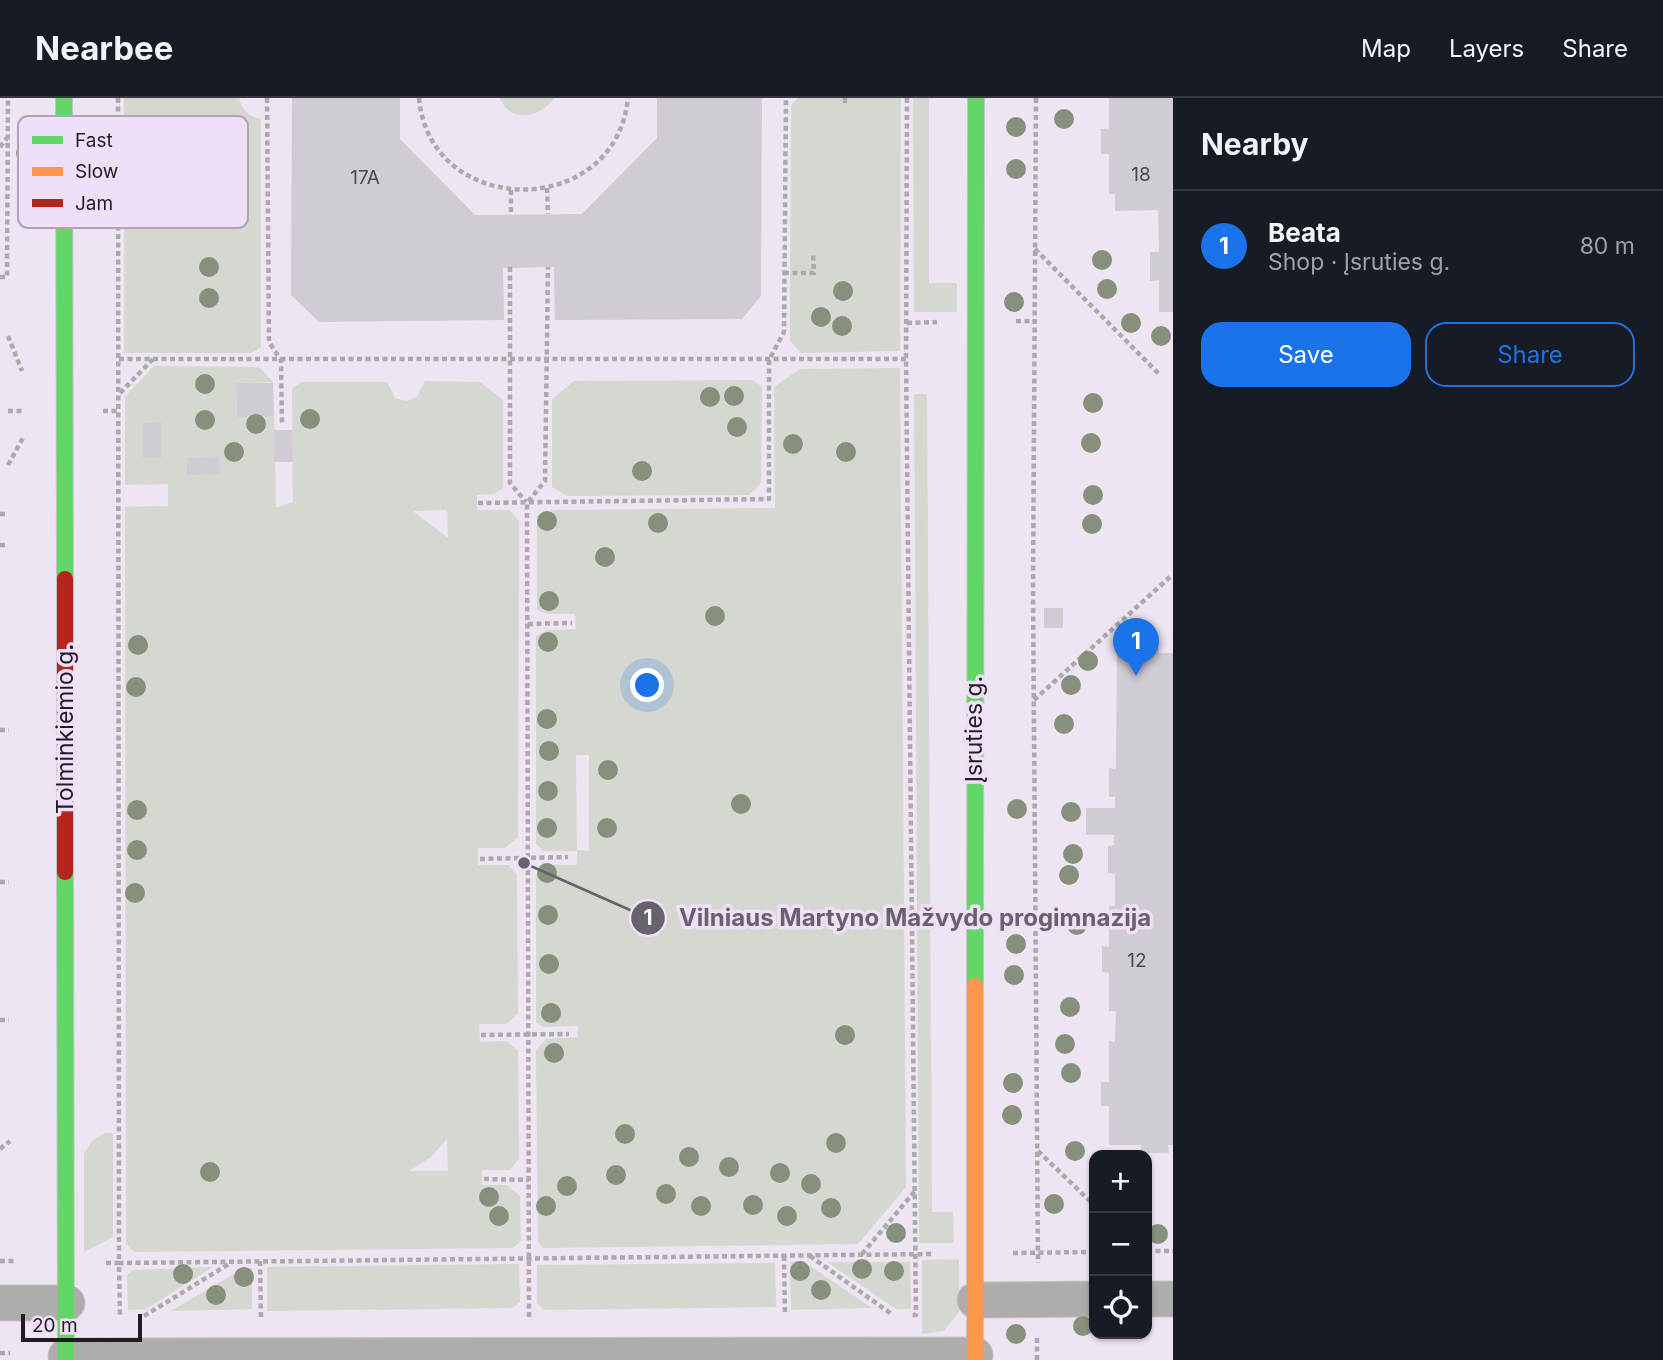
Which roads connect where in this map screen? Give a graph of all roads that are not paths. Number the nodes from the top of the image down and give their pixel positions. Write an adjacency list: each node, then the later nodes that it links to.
1 (64, 98): 3 (street, Tolminkiemio g.)
2 (976, 98): 8 (street, Įsruties g.)
3 (64, 116)
4 (64, 228): 10 (street, Tolminkiemio g.)
5 (1089, 1299): 8 (street)
6 (1152, 1299): 7 (street)
7 (1173, 1299)
8 (975, 1300): 11 (street, Įsruties g.)
9 (0, 1303): 10 (street)
10 (66, 1303): 12 (street, Tolminkiemio g.)
11 (975, 1357): 12 (street)
12 (66, 1358)

